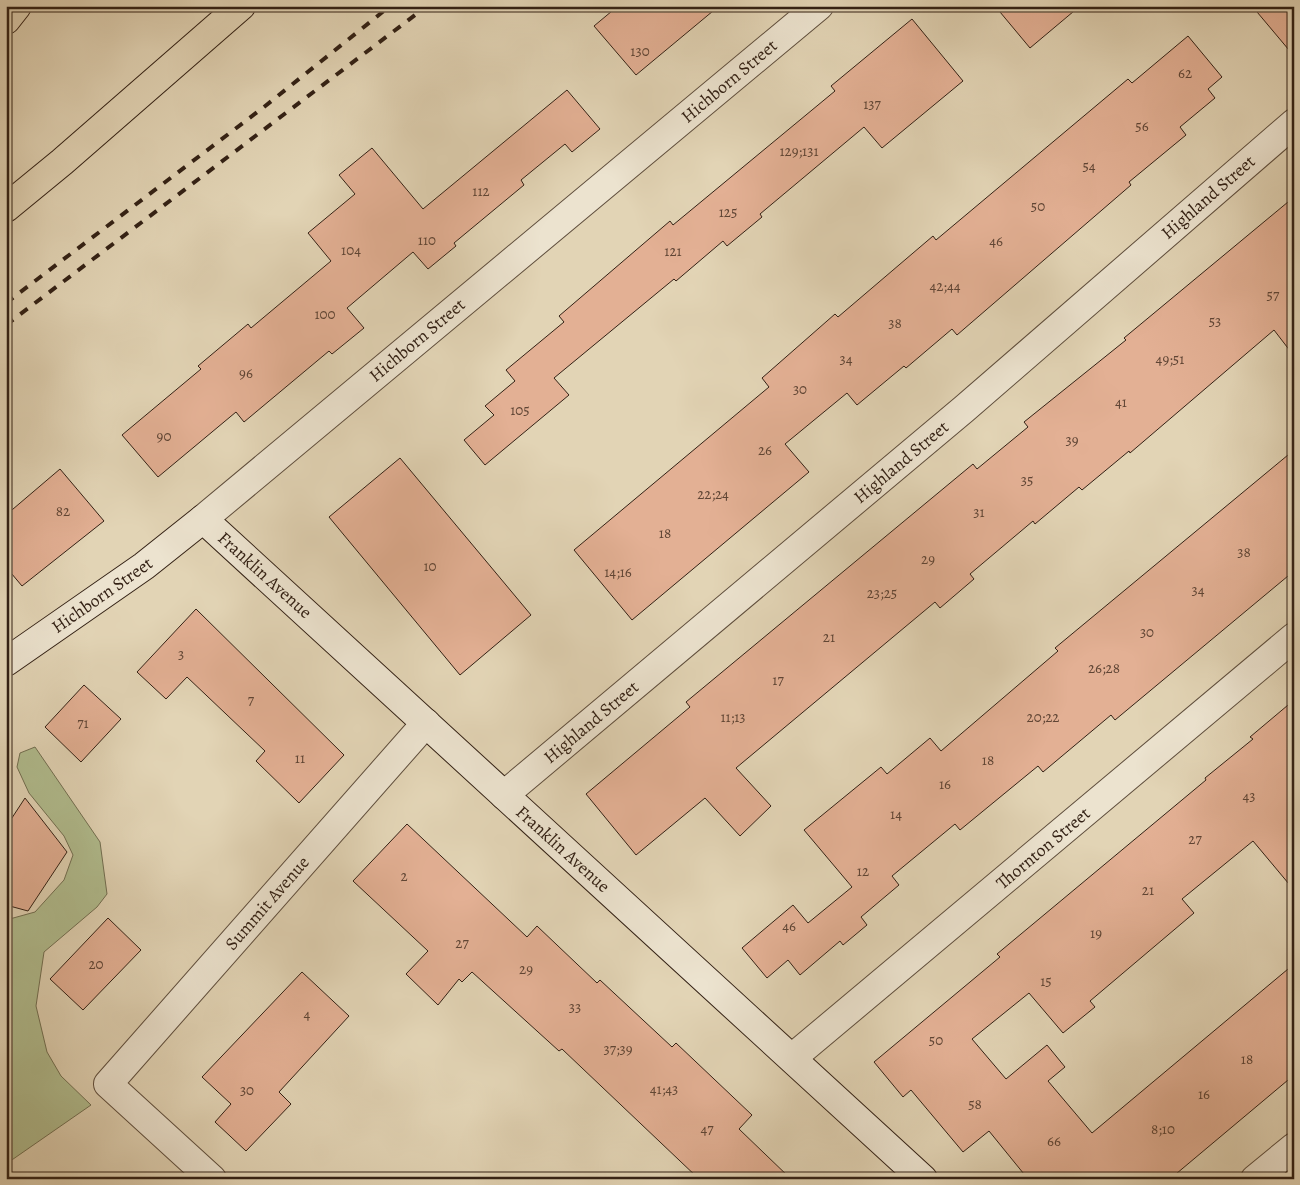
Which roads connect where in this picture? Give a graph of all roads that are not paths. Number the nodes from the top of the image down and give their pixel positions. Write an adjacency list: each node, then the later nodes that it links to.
1 (17, 6): 4 (highway)
2 (241, 6): 6 (highway)
3 (819, 6): 7 (street, Hichborn Street)
4 (6, 20)
5 (1294, 123): 11 (street, Highland Street)
6 (6, 208)
7 (203, 519): 9 (street, Hichborn Street); 10 (street, Franklin Avenue)
8 (1294, 637): 12 (street, Thornton Street)
9 (6, 662)
10 (426, 723): 11 (street, Franklin Avenue); 14 (street, Summit Avenue)
11 (504, 795): 12 (street, Franklin Avenue)
12 (792, 1058): 15 (street, Franklin Avenue)
13 (1294, 1147): 16 (street)
14 (212, 1179)
15 (923, 1179)
16 (1255, 1179)

